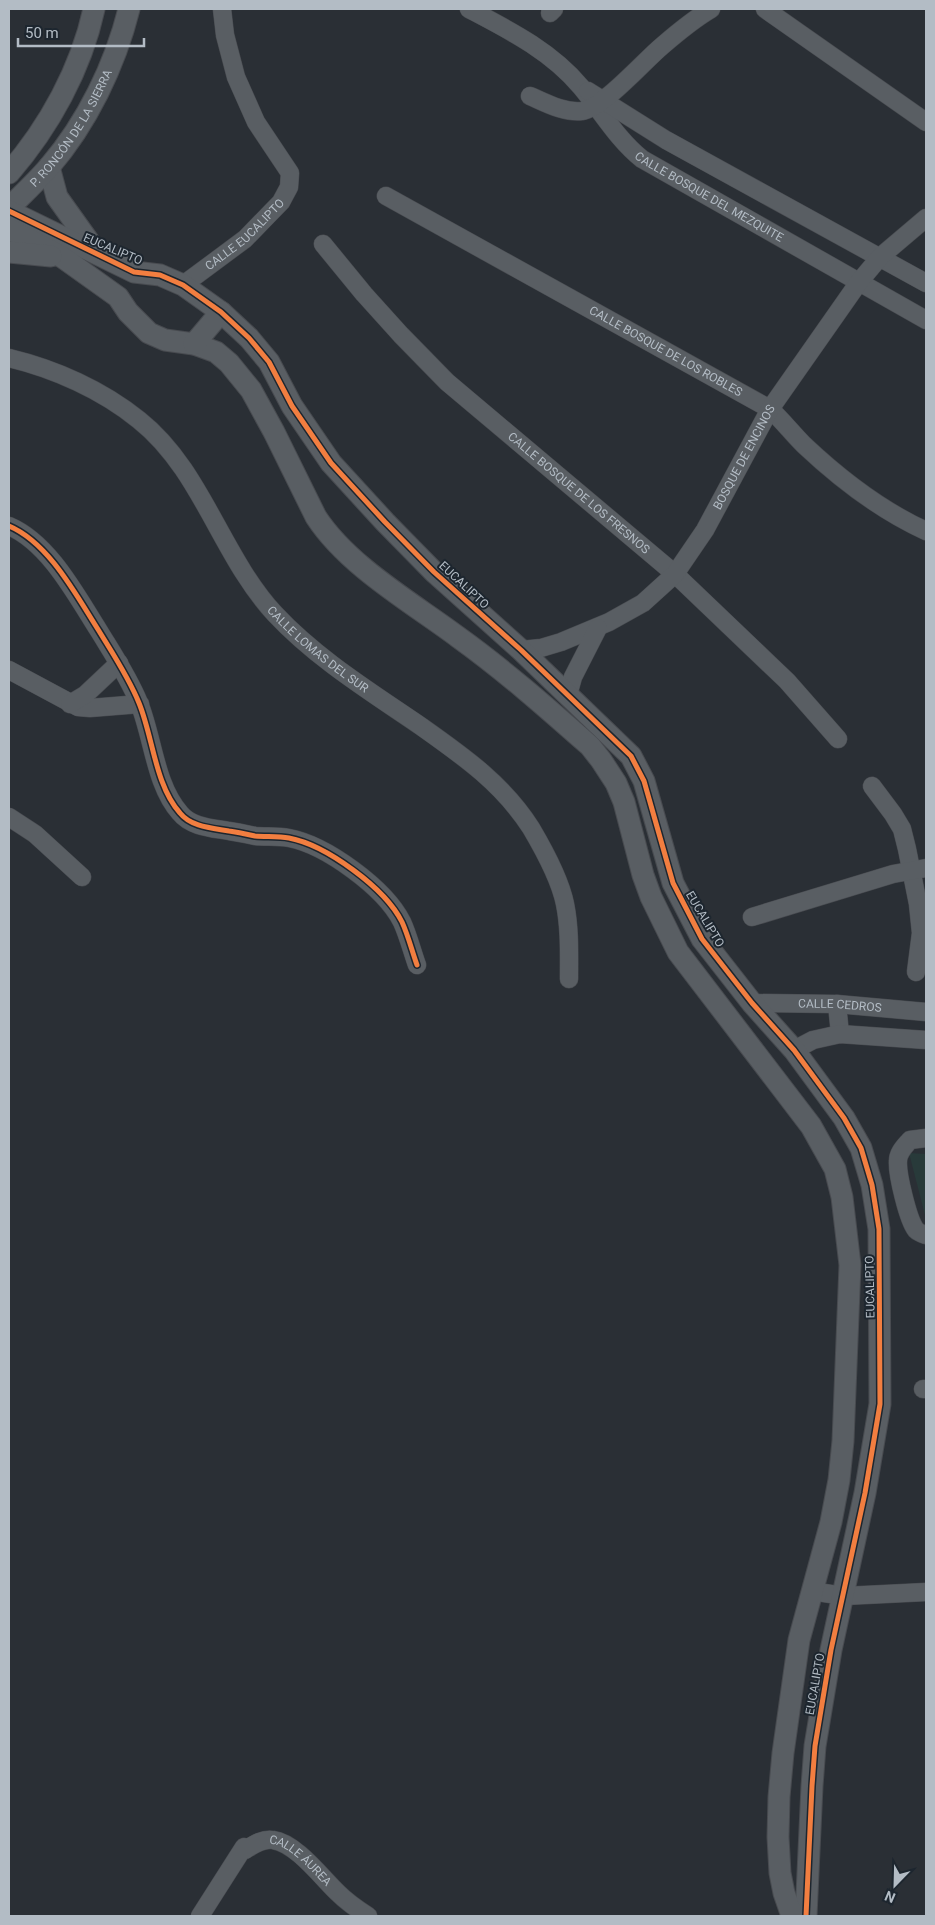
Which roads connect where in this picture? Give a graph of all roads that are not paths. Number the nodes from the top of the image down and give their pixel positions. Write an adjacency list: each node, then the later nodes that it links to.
1 (94, 9): 11 (street, P. RONCÓN DE LA SIERRA)
2 (129, 9): 10 (street, P. RONCÓN DE LA SIERRA)
3 (222, 9): 24 (street, CALLE EUCALIPTO)
4 (469, 9): 8 (street, CALLE BOSQUE DEL MEZQUITE)
5 (711, 9): 8 (street)
6 (765, 9): 9 (street)
7 (530, 96): 8 (street)
8 (599, 103): 20 (street, CALLE BOSQUE DEL MEZQUITE); 22 (street, CALLE BOSQUE DEL MEZQUITE)
9 (926, 122)
10 (49, 167): 13 (street, P. RONCÓN DE LA SIERRA); 18 (street)
11 (9, 173)
12 (386, 196): 30 (street, CALLE BOSQUE DE LOS ROBLES)
13 (9, 210): 18 (street, EUCALIPTO)
14 (926, 218): 20 (street, BOSQUE DE ENCINOS)
15 (9, 230): 19 (street, EUCALIPTO)
16 (323, 244): 33 (street, CALLE BOSQUE DE LOS FRESNOS)
17 (9, 252): 19 (street)
18 (99, 255): 21 (street, EUCALIPTO)
19 (62, 257): 25 (street, EUCALIPTO)
20 (880, 257): 22 (street, BOSQUE DE ENCINOS); 23 (street, CALLE BOSQUE DEL MEZQUITE)
21 (134, 272): 24 (street, EUCALIPTO); 25 (street)
22 (859, 282): 27 (street, CALLE BOSQUE DEL MEZQUITE); 30 (street, BOSQUE DE ENCINOS)
23 (926, 283)
24 (183, 284): 26 (street, EUCALIPTO)
25 (118, 297): 28 (street, EUCALIPTO)
26 (221, 312): 28 (street); 35 (street, EUCALIPTO)
27 (926, 320)
28 (194, 344): 58 (street, EUCALIPTO)
29 (9, 358): 49 (street, CALLE LOMAS DEL SUR)
30 (770, 409): 32 (street, CALLE BOSQUE DE LOS ROBLES); 33 (street, BOSQUE DE ENCINOS)
31 (9, 526): 36 (street)
32 (926, 531)
33 (674, 574): 34 (street, BOSQUE DE ENCINOS); 41 (street, CALLE BOSQUE DE LOS FRESNOS)
34 (598, 628): 35 (street, BOSQUE DE ENCINOS); 38 (street)
35 (521, 650): 38 (street, EUCALIPTO)
36 (119, 663): 39 (street); 40 (street)
37 (9, 670): 39 (street)
38 (568, 695): 50 (street, EUCALIPTO)
39 (70, 704): 40 (street)
40 (140, 704): 47 (street)
41 (838, 739)
42 (872, 786): 44 (street)
43 (9, 817): 45 (street)
44 (918, 869): 46 (street); 48 (street)
45 (82, 877)
46 (752, 917)
47 (417, 965)
48 (916, 972)
49 (569, 979)
50 (752, 1003): 51 (street, CALLE CEDROS); 55 (street, EUCALIPTO)
51 (837, 1004): 52 (street, CALLE CEDROS); 53 (street)
52 (926, 1012)
53 (840, 1034): 54 (street); 55 (street)
54 (926, 1040)
55 (794, 1050): 59 (street, EUCALIPTO)
56 (926, 1138): 57 (street)
57 (926, 1235)
58 (848, 1332): 59 (street); 60 (street, EUCALIPTO)
59 (880, 1336): 62 (street, EUCALIPTO)
60 (811, 1591): 62 (street); 65 (street, EUCALIPTO)
61 (926, 1592): 62 (street)
62 (844, 1596): 66 (street, EUCALIPTO)
63 (200, 1916): 64 (street, CALLE ÁUREA)
64 (368, 1916)
65 (792, 1916)
66 (806, 1916)

